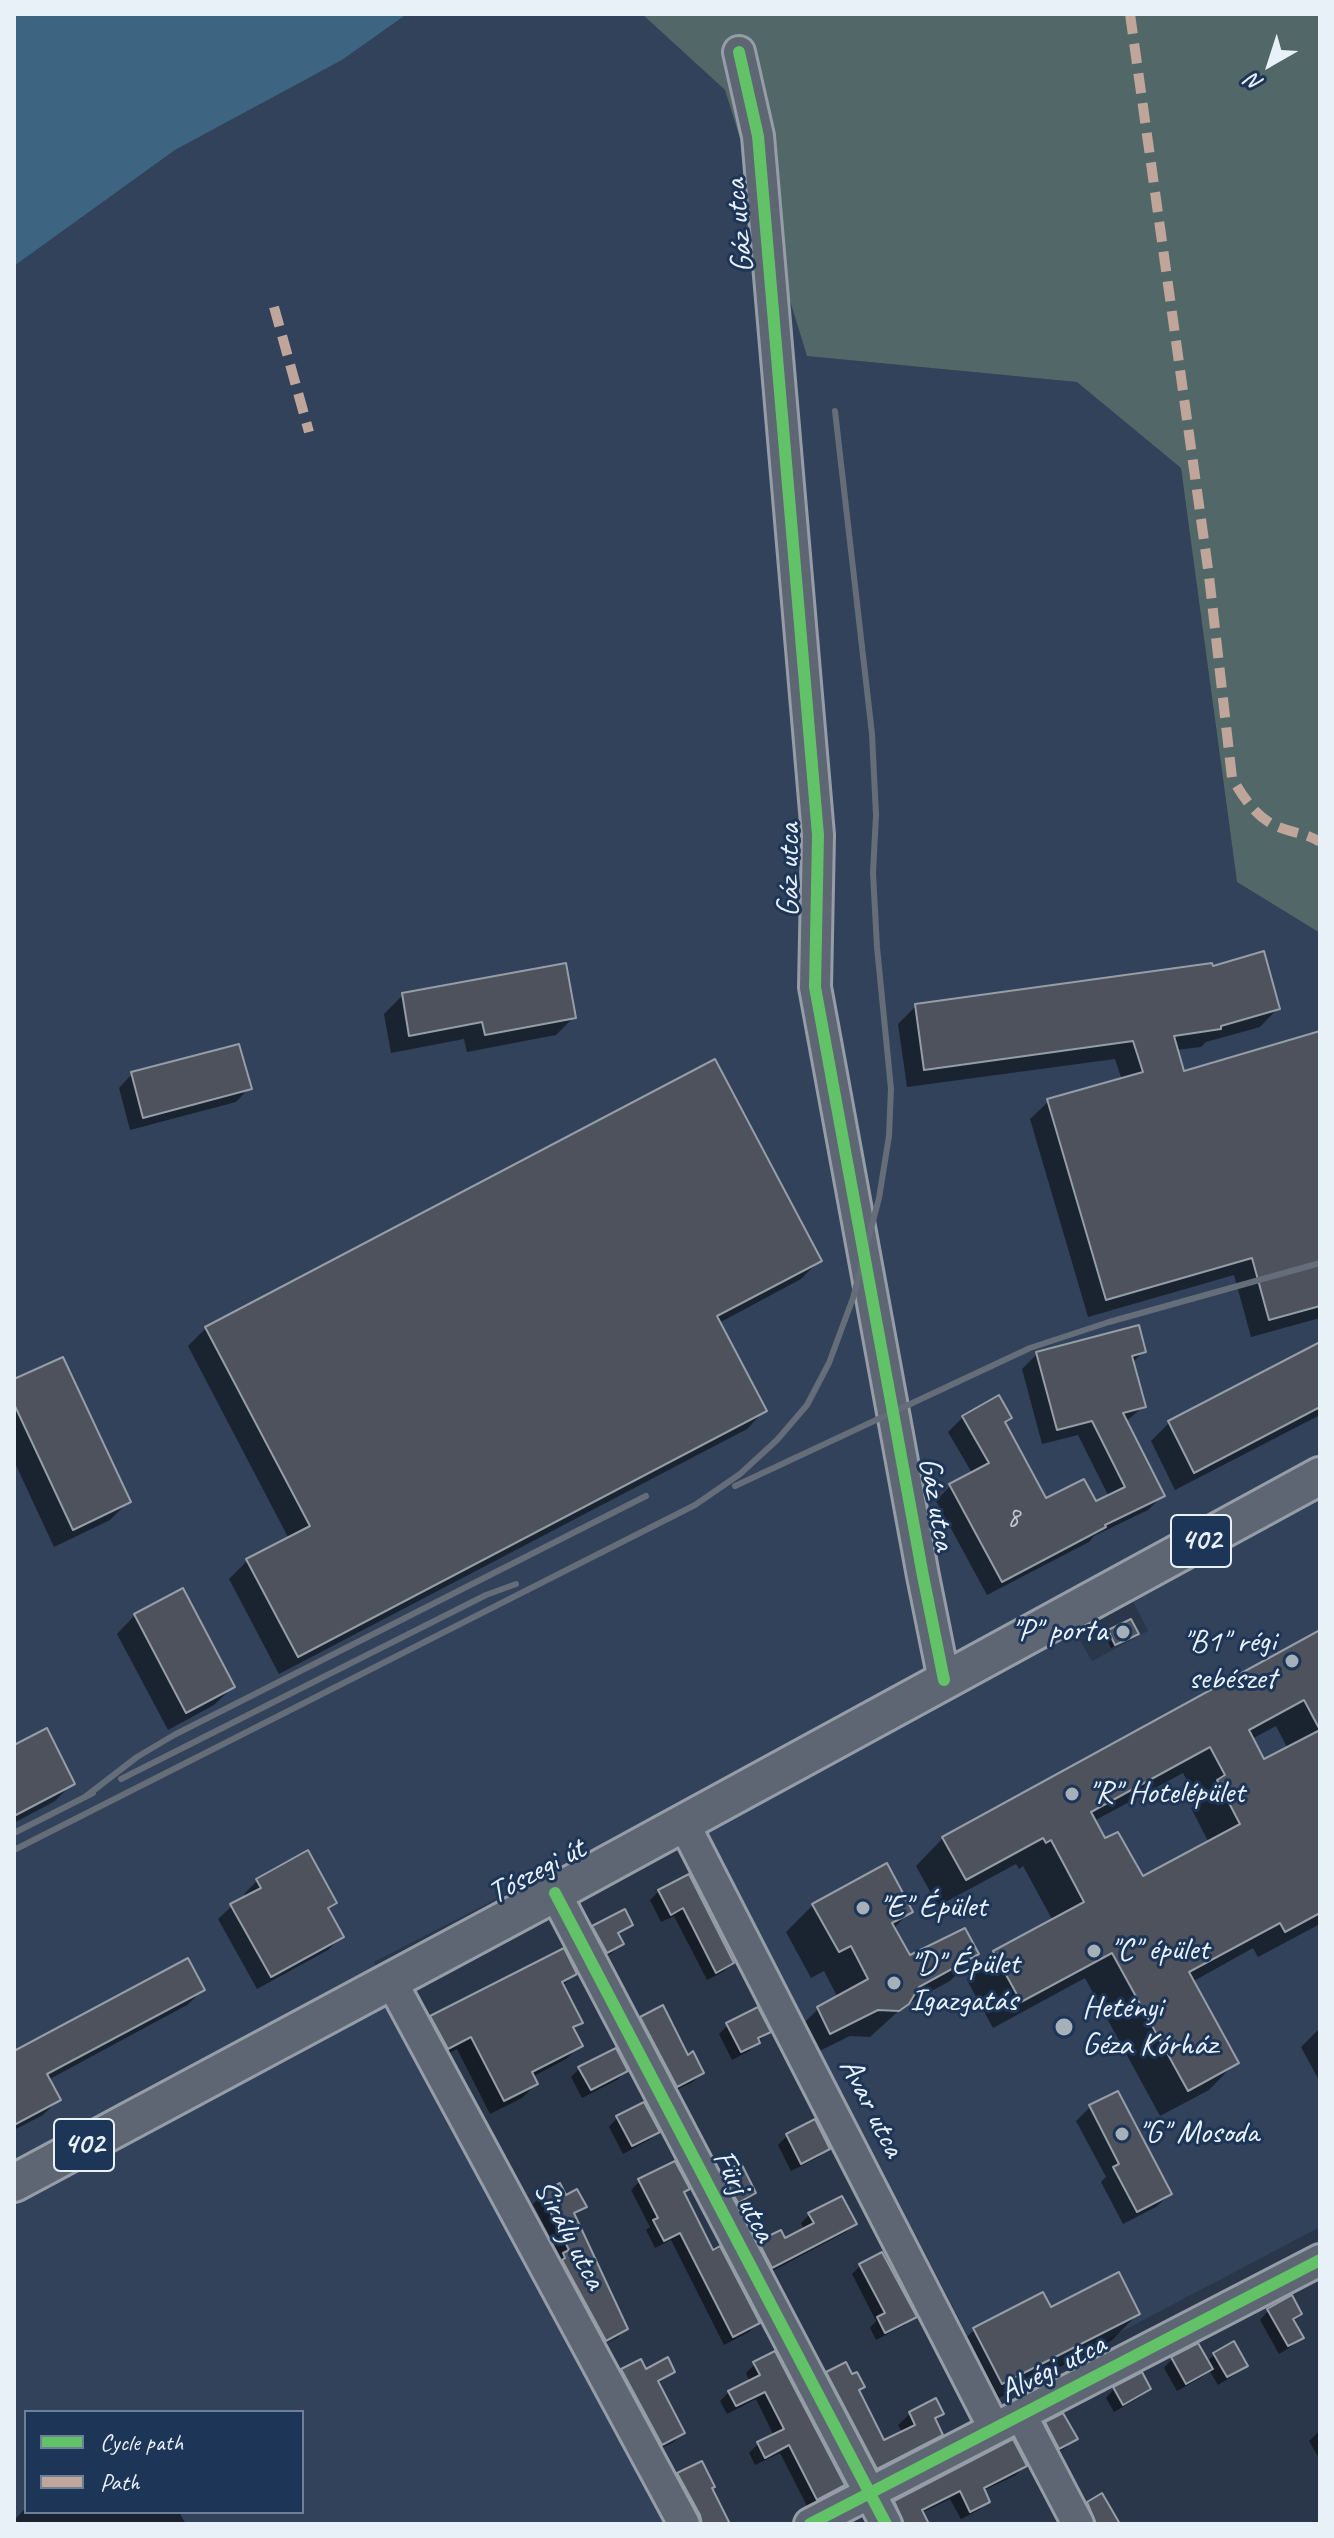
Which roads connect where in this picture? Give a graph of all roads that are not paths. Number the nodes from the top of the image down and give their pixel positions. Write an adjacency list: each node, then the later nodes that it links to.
1 (739, 52): 3 (street, Gáz utca)
2 (1320, 1476): 3 (main road, Tószegi út / 402)
3 (944, 1680): 4 (main road, Tószegi út / 402)
4 (683, 1822): 5 (main road, Tószegi út / 402); 10 (street, Avar utca)
5 (555, 1893): 6 (main road, Tószegi út / 402); 11 (street, Fürj utca)
6 (390, 1979): 7 (main road, Tószegi út / 402); 12 (street, Sirály utca)
7 (14, 2183)
8 (1317, 2269): 9 (street, Alvégi utca)
9 (1021, 2415): 10 (street, Alvégi utca); 15 (street)
10 (994, 2428): 11 (street, Alvégi utca)
11 (870, 2493): 13 (street, Alvégi utca); 14 (street, Fürj utca)
12 (684, 2524)
13 (810, 2524)
14 (886, 2524)
15 (1078, 2524)

